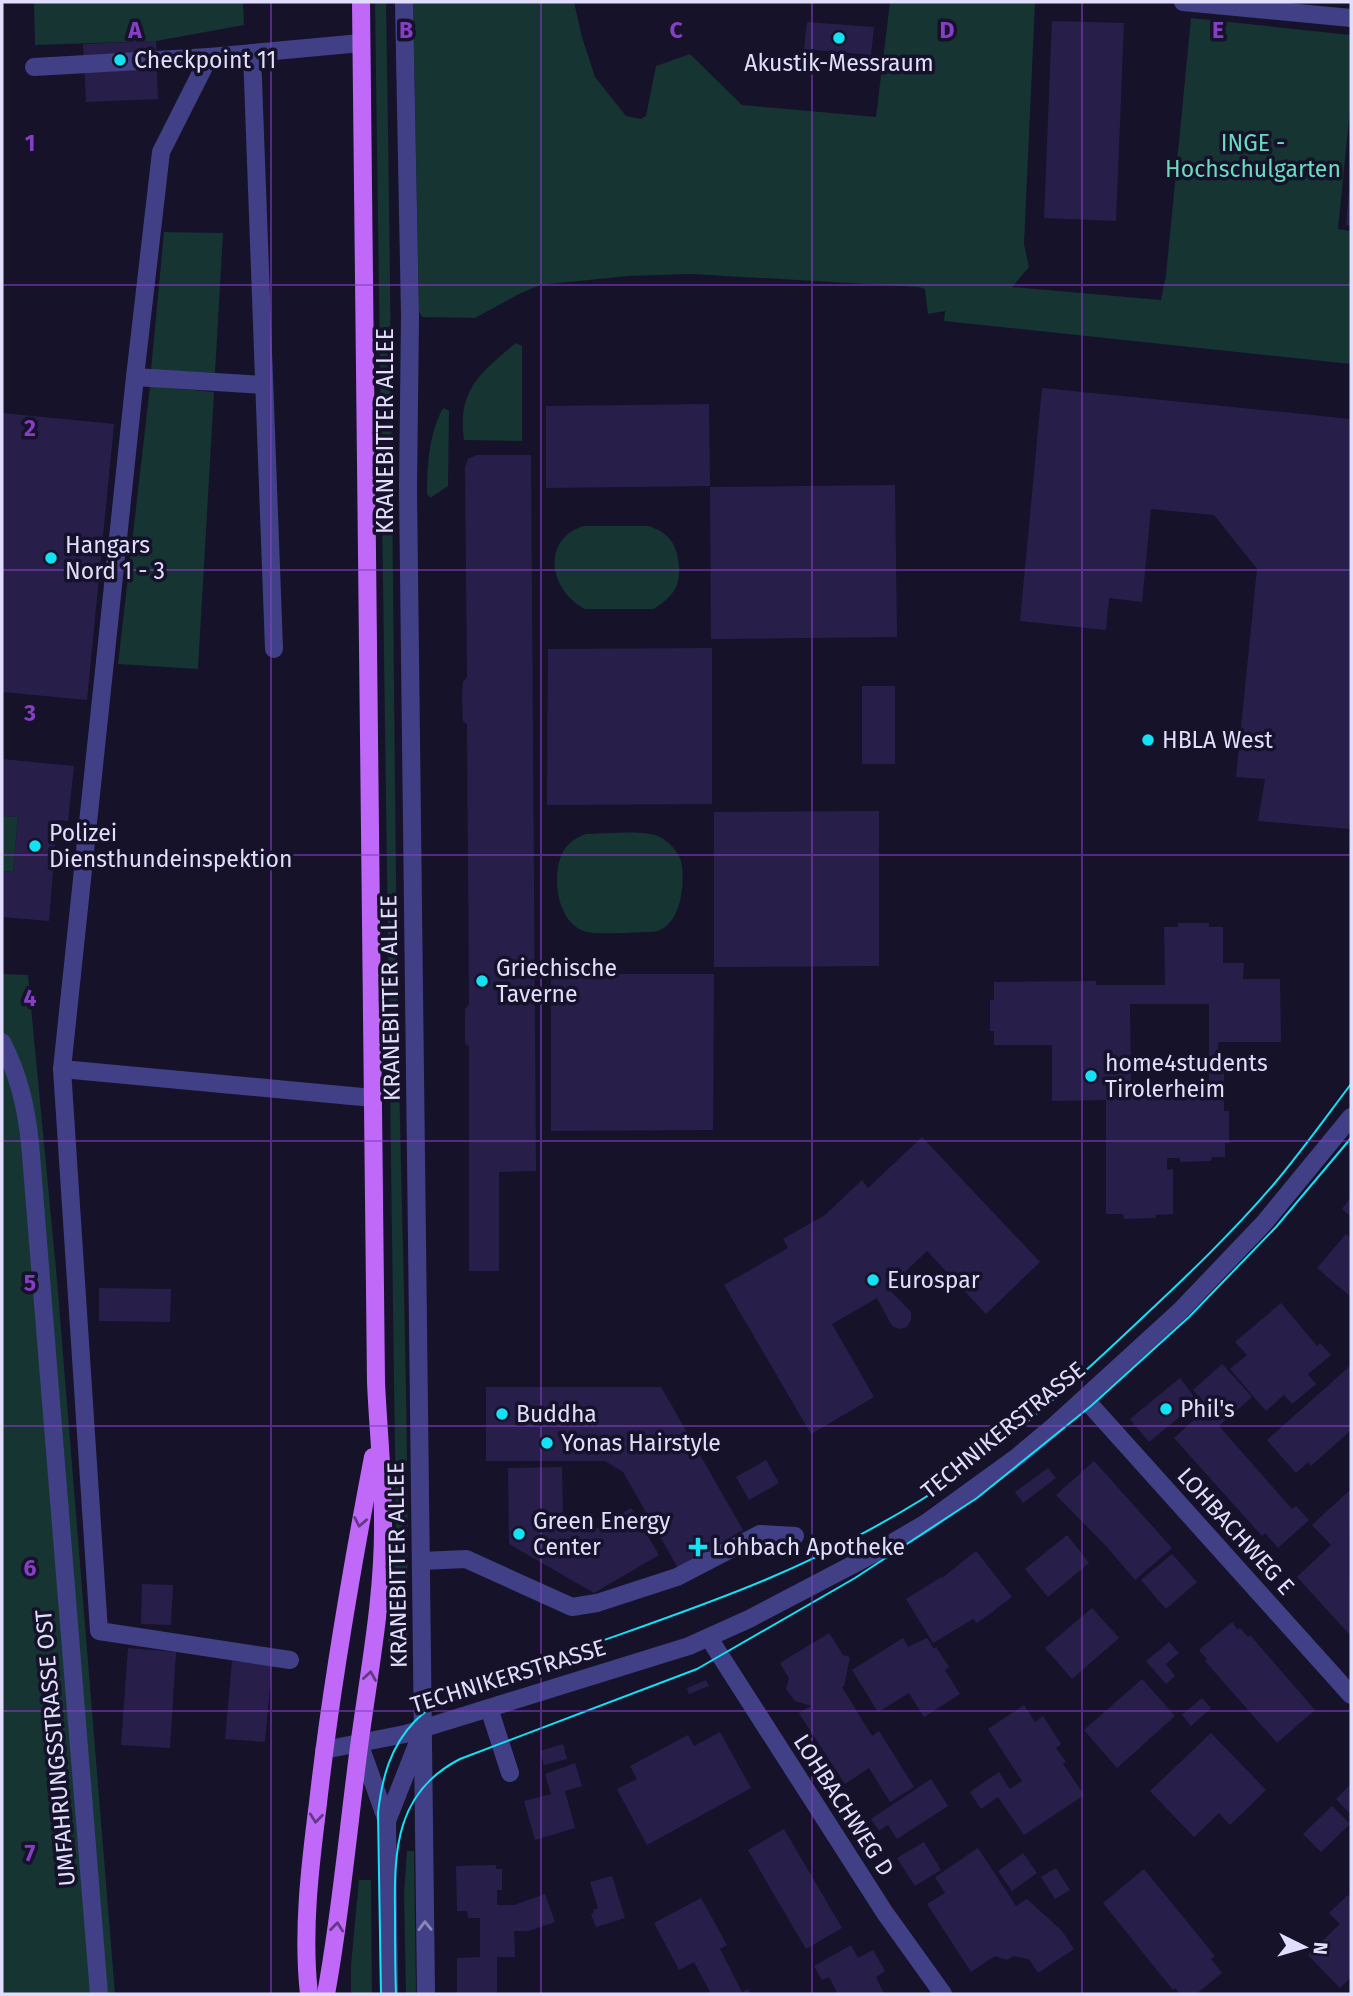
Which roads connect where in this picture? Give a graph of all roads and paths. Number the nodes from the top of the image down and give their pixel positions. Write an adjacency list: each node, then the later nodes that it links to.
1 (361, 2): 5 (main road, KRANEBITTER ALLEE)
2 (404, 2): 19 (street, KRANEBITTER ALLEE)
3 (1183, 2): 4 (street)
4 (1351, 18)
5 (361, 43): 6 (street); 14 (main road, KRANEBITTER ALLEE)
6 (252, 53): 7 (street); 10 (street)
7 (208, 57): 8 (street); 9 (street)
8 (34, 67)
9 (135, 377): 10 (street); 13 (street)
10 (263, 384): 11 (street)
11 (274, 649)
12 (2, 1042): 29 (street, UMFAHRUNGSSTRASSE OST)
13 (62, 1069): 14 (street, KRANEBITTER ALLEE); 21 (street)
14 (373, 1098): 17 (main road, KRANEBITTER ALLEE)
15 (1351, 1117): 16 (street, TECHNIKERSTRASSE)
16 (1084, 1399): 20 (street, TECHNIKERSTRASSE); 22 (street, LOHBACHWEG E)
17 (378, 1431): 25 (main road, KRANEBITTER ALLEE, one-way to 17); 26 (main road, KRANEBITTER ALLEE, one-way to 26)
18 (795, 1536): 19 (street)
19 (421, 1561): 24 (street, KRANEBITTER ALLEE)
20 (709, 1639): 23 (street, TECHNIKERSTRASSE); 34 (street, LOHBACHWEG D)
21 (290, 1660)
22 (1351, 1695)
23 (489, 1708): 24 (street, TECHNIKERSTRASSE); 27 (street)
24 (424, 1728): 25 (street, TECHNIKERSTRASSE); 28 (street); 33 (street, KRANEBITTER ALLEE, one-way to 24)
25 (359, 1743): 26 (street, TECHNIKERSTRASSE); 28 (street); 31 (main road, KRANEBITTER ALLEE, one-way to 25)
26 (324, 1750): 30 (main road, KRANEBITTER ALLEE, one-way to 30)
27 (510, 1773)
28 (387, 1821): 32 (street)
29 (100, 1994)
30 (309, 1994)
31 (326, 1994)
32 (389, 1994)
33 (426, 1994)
34 (943, 1994)

